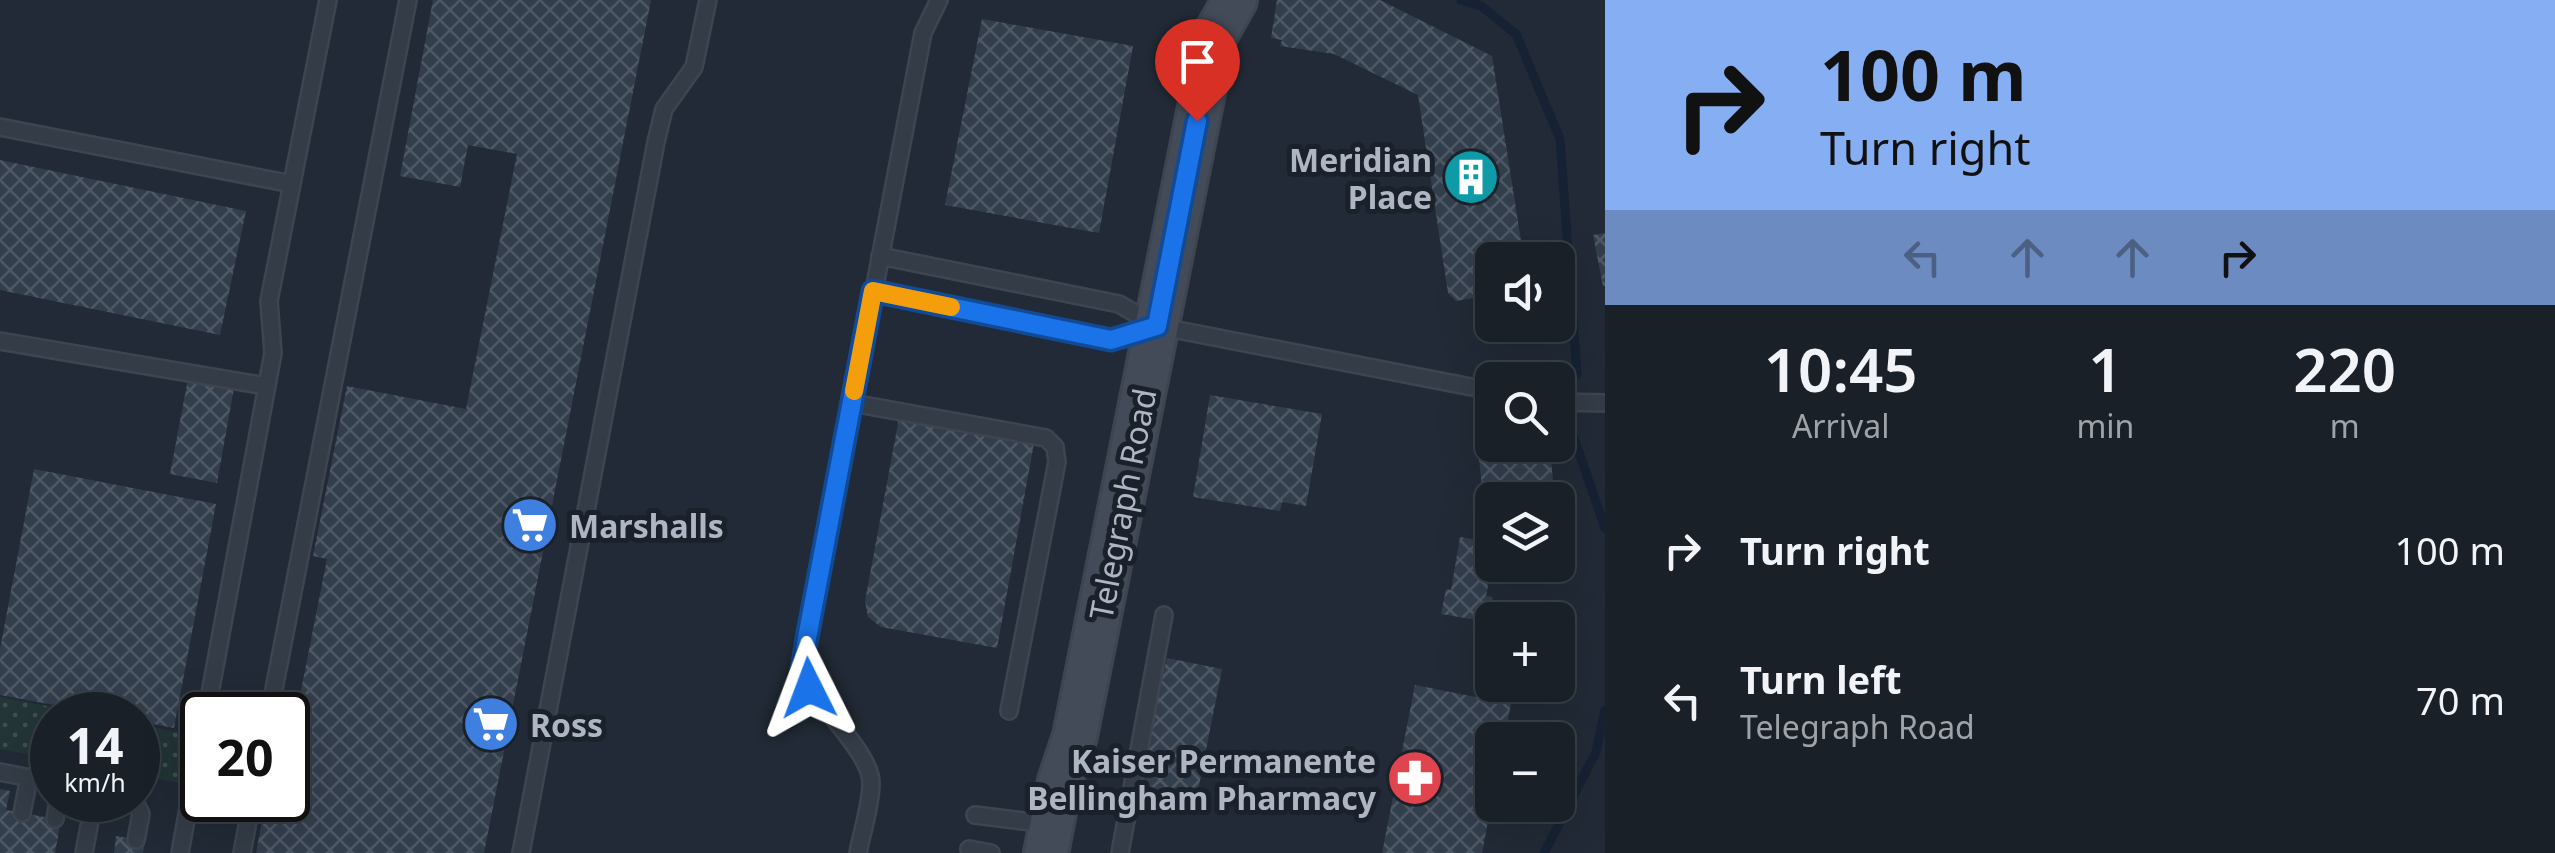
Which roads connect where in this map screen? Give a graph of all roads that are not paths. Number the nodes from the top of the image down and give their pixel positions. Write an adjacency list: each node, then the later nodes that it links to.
1 (328, 0): 8 (lane)
2 (408, 0): 20 (lane)
3 (708, 0): 36 (lane)
4 (939, 0): 9 (lane)
5 (1236, 0): 6 (street, Telegraph Road)
6 (1208, 18): 11 (street, Telegraph Road)
7 (0, 127): 8 (lane)
8 (292, 184): 13 (lane)
9 (880, 256): 10 (lane); 11 (lane)
10 (873, 291): 11 (lane); 16 (lane)
11 (1157, 326): 14 (lane); 31 (street, Telegraph Road)
12 (0, 340): 13 (lane)
13 (266, 386): 19 (lane)
14 (1475, 388)
15 (1575, 402): 17 (lane)
16 (852, 403): 21 (lane); 37 (lane)
17 (1605, 403)
18 (1164, 614): 39 (lane)
19 (210, 692)
20 (273, 692)
21 (1009, 711)
22 (0, 772): 23 (lane)
23 (29, 778): 24 (lane)
24 (22, 813)
25 (975, 815): 31 (lane)
26 (90, 822): 33 (lane)
27 (139, 822): 30 (lane)
28 (186, 822): 34 (lane)
29 (248, 822): 35 (lane)
30 (136, 840)
31 (1057, 843)
32 (969, 849): 38 (lane)
33 (84, 853)
34 (180, 853)
35 (242, 853)
36 (521, 853)
37 (858, 853)
38 (991, 853)
39 (1120, 853)

